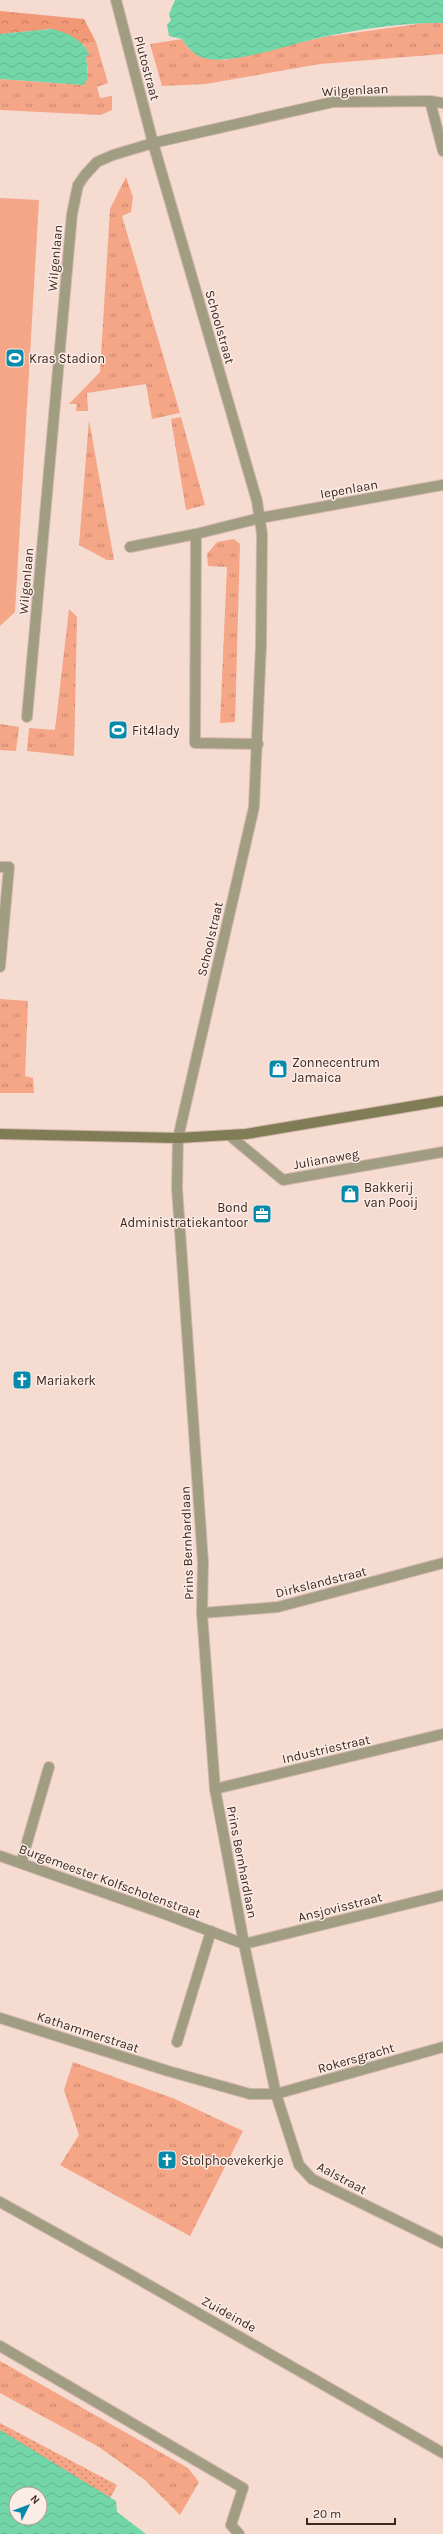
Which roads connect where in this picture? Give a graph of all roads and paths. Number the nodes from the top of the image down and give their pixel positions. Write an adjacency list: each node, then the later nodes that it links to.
1 (116, 0): 4 (street, Plutostraat)
2 (430, 101): 3 (street, Wilgenlaan); 4 (street, Wilgenlaan); 5 (street)
3 (443, 103)
4 (153, 143): 7 (street, Schoolstraat); 10 (street, Wilgenlaan)
5 (443, 151)
6 (443, 485): 7 (street, Iepenlaan)
7 (260, 518): 8 (street); 11 (street, Schoolstraat)
8 (196, 534): 9 (street); 11 (street)
9 (130, 547)
10 (27, 717)
11 (258, 744): 17 (street, Schoolstraat)
12 (0, 867): 13 (street)
13 (0, 967)
14 (443, 1101): 16 (main road)
15 (0, 1134): 17 (main road)
16 (229, 1135): 17 (main road); 18 (street, Julianaweg)
17 (178, 1138): 20 (street, Prins Bernhardlaan)
18 (443, 1152)
19 (443, 1563): 20 (street, Dirkslandstraat)
20 (202, 1613): 23 (street, Prins Bernhardlaan)
21 (443, 1734): 23 (street, Industriestraat)
22 (49, 1767): 25 (street)
23 (215, 1788): 28 (street, Prins Bernhardlaan)
24 (0, 1856): 25 (street, Burgemeester Kolfschotenstraat)
25 (21, 1863): 27 (street, Burgemeester Kolfschotenstraat)
26 (443, 1895): 28 (street, Ansjovisstraat)
27 (211, 1931): 28 (street, Burgemeester Kolfschotenstraat); 30 (street)
28 (244, 1944): 32 (street, Prins Bernhardlaan)
29 (0, 2018): 32 (street, Kathammerstraat)
30 (177, 2042)
31 (443, 2047): 32 (street, Rokersgracht)
32 (276, 2094): 34 (street, Aalstraat)
33 (0, 2202): 36 (street, Zuideinde)
34 (443, 2243)
35 (0, 2346): 37 (street)
36 (443, 2452)
37 (239, 2534)

